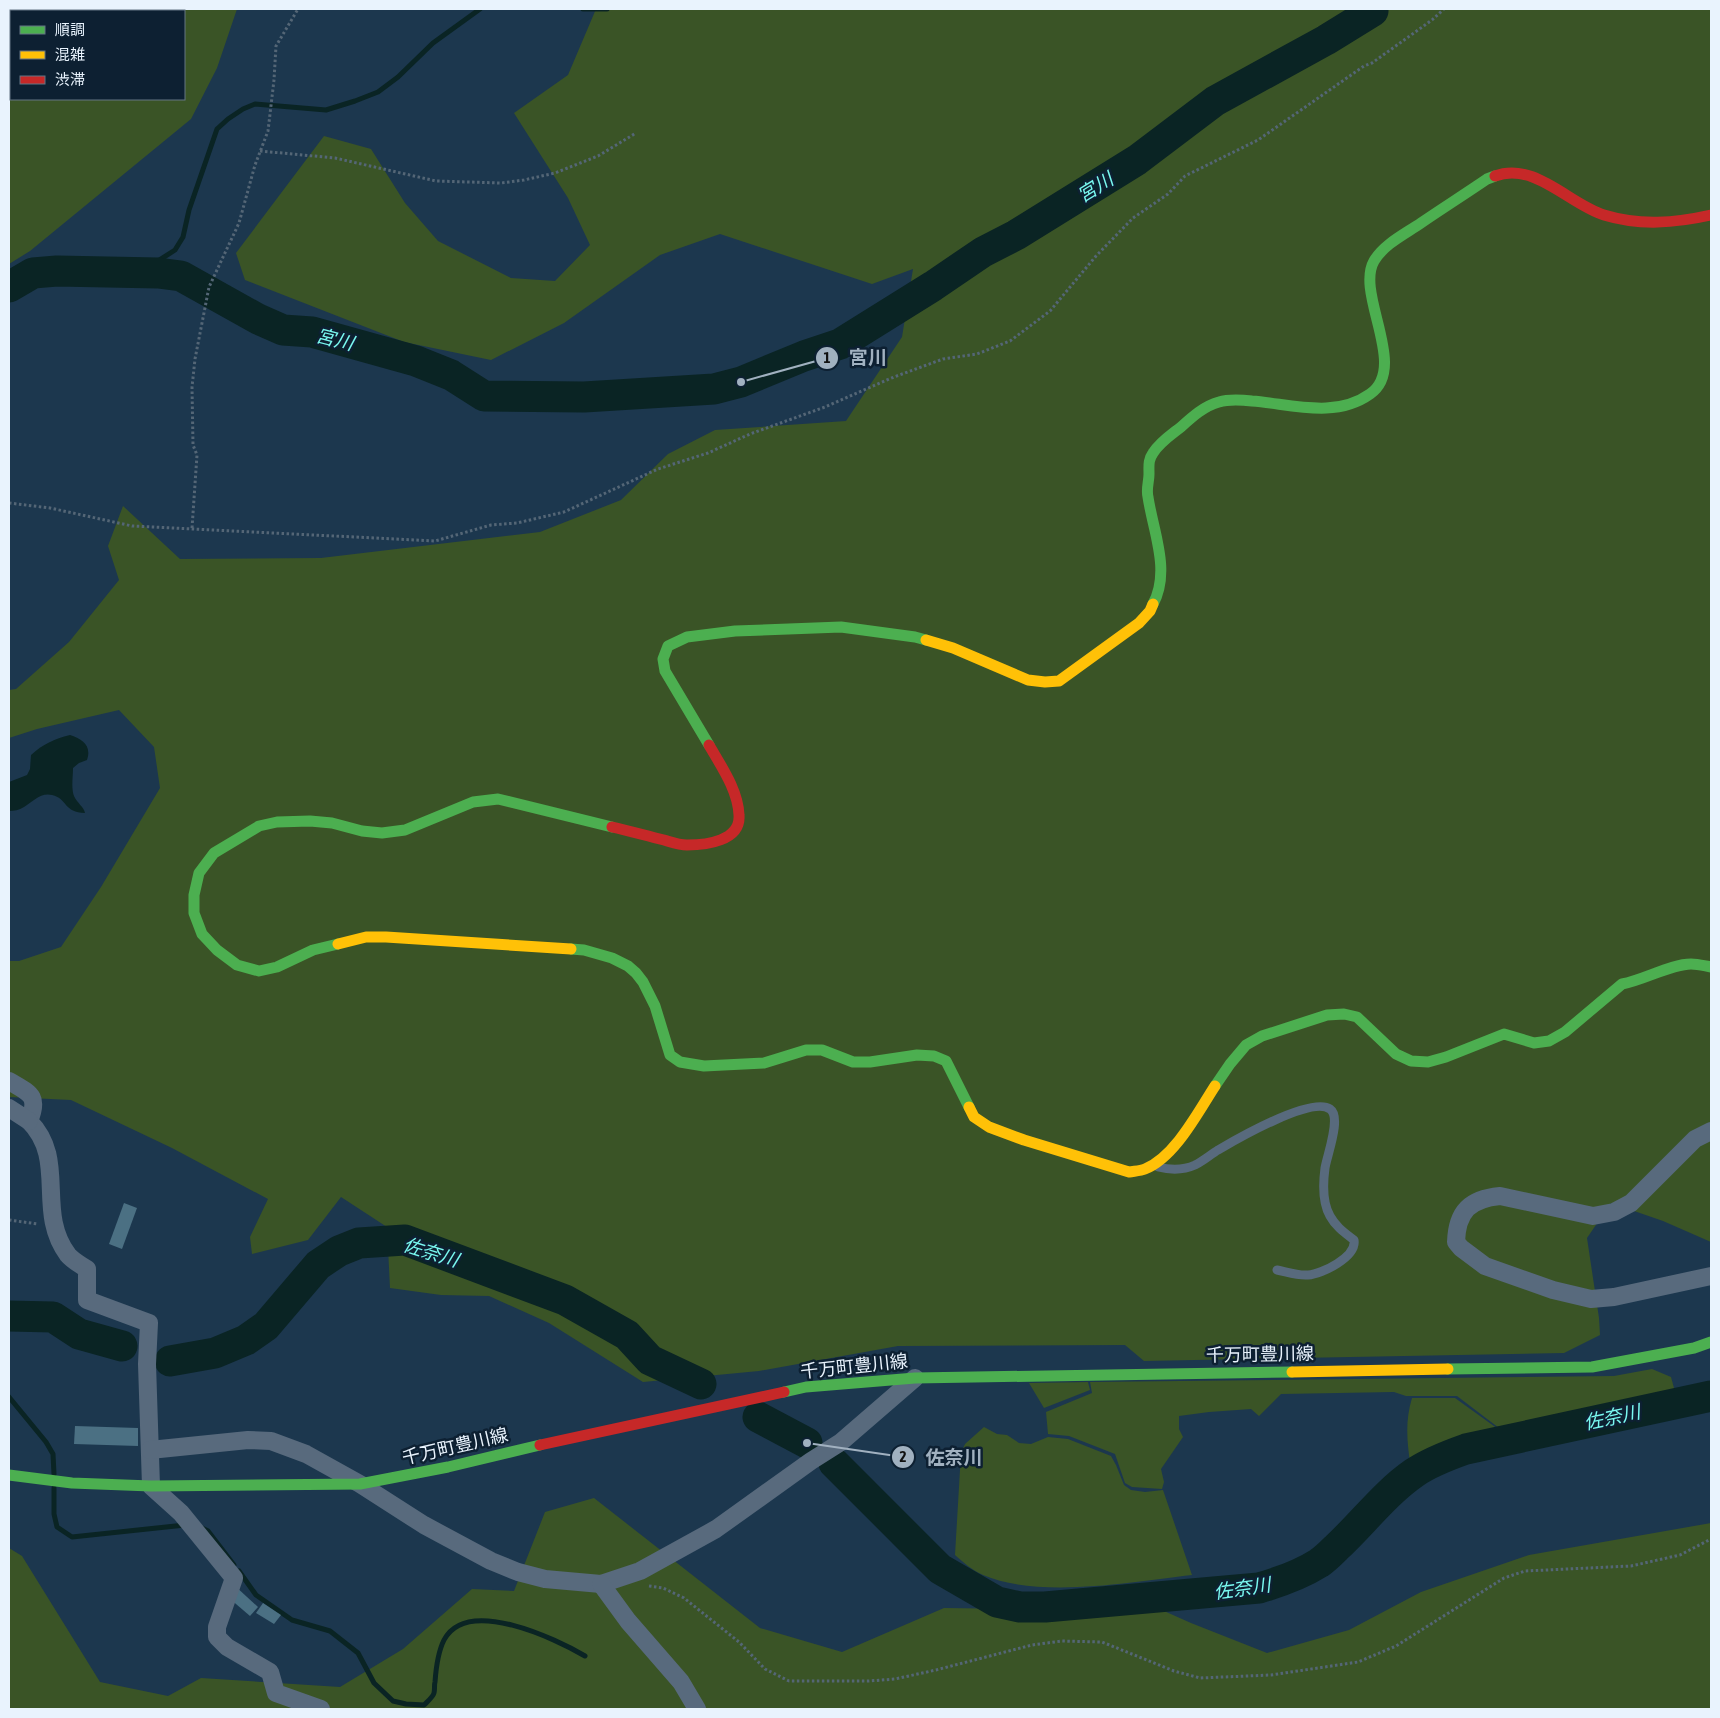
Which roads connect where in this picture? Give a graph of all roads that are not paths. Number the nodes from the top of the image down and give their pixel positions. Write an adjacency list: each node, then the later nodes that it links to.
1 (1711, 215): 7 (street)
2 (1711, 967): 7 (street)
3 (9, 1081): 5 (street)
4 (9, 1108): 5 (street)
5 (29, 1121): 12 (street)
6 (1711, 1131): 9 (street)
7 (1153, 1165): 8 (lane)
8 (1277, 1270)
9 (1711, 1276)
10 (1711, 1342): 11 (street, 千万町豊川線)
11 (915, 1378): 14 (street, 千万町豊川線); 16 (street)
12 (150, 1450): 14 (street); 15 (street)
13 (9, 1475): 15 (street, 千万町豊川線)
14 (360, 1484): 15 (street, 千万町豊川線); 16 (street)
15 (151, 1486): 17 (street)
16 (601, 1584): 18 (street)
17 (321, 1709)
18 (697, 1709)

